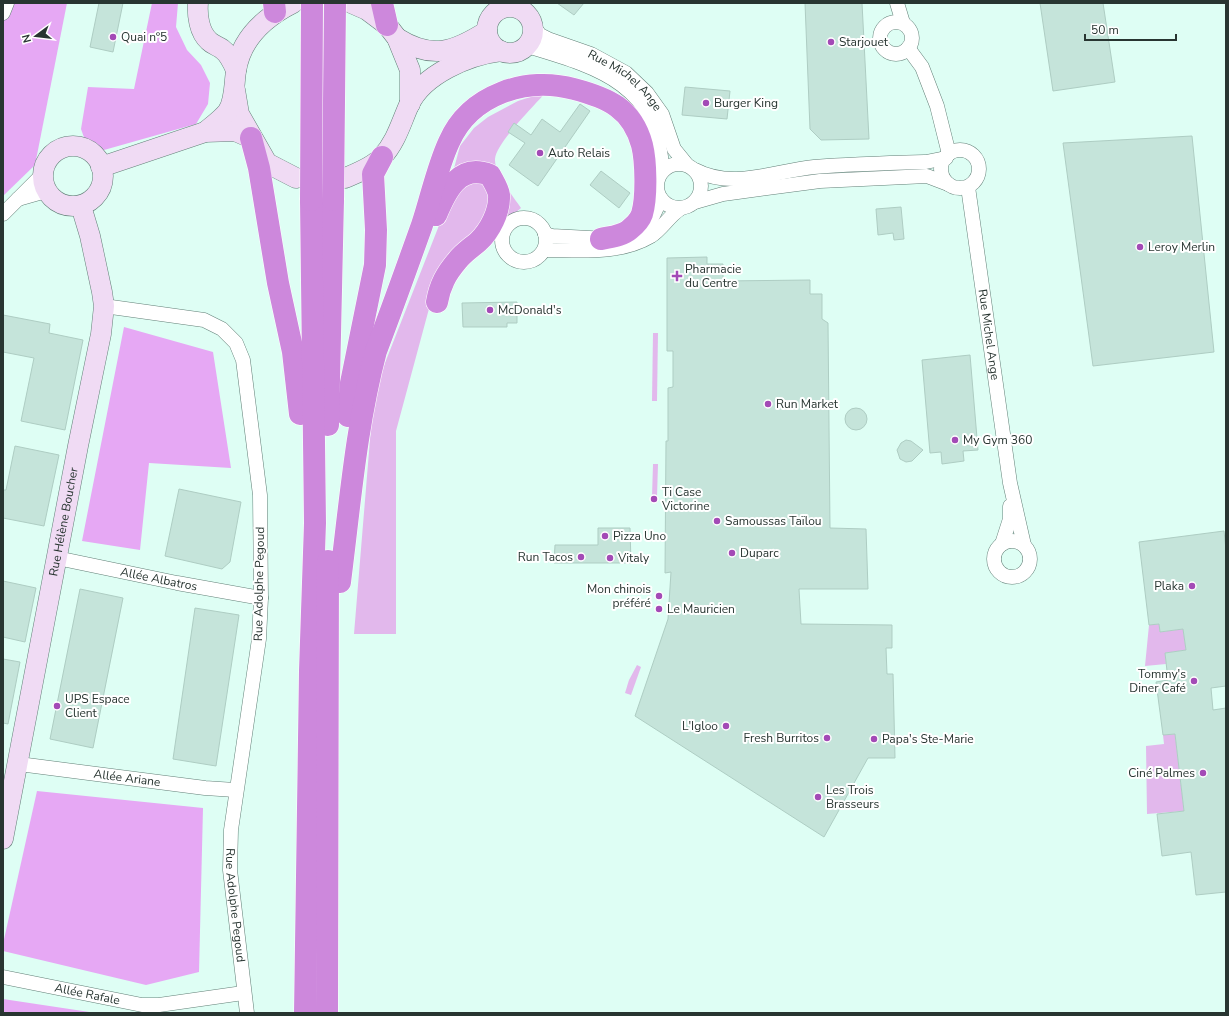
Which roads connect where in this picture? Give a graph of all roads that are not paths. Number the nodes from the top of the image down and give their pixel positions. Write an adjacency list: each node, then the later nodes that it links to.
1 (7, 3): 12 (street)
2 (198, 3): 23 (street)
3 (207, 3): 15 (street)
4 (312, 3): 56 (highway, bridge)
5 (335, 3): 57 (highway, bridge)
6 (351, 3): 17 (street)
7 (382, 3): 17 (highway)
8 (891, 3): 14 (street)
9 (897, 3): 14 (street)
10 (281, 6): 15 (street)
11 (497, 7): 13 (street); 16 (street)
12 (3, 13)
13 (526, 14): 18 (street); 32 (street, Rue Michel Ange)
14 (896, 23): 19 (street); 21 (street)
15 (256, 29): 23 (street)
16 (487, 31): 17 (street); 20 (street)
17 (392, 32): 24 (street)
18 (527, 46): 20 (street); 33 (street, Rue Michel Ange)
19 (908, 48): 21 (street); 22 (street)
20 (501, 51): 24 (street)
21 (895, 55): 22 (street)
22 (925, 78): 25 (street)
23 (235, 79): 26 (street); 27 (street)
24 (410, 104): 30 (street)
25 (939, 111): 28 (street); 29 (street)
26 (205, 132): 27 (street); 31 (street)
27 (251, 138): 34 (street); 56 (highway)
28 (963, 151): 29 (street); 38 (street)
29 (947, 156): 32 (street); 37 (street)
30 (382, 157): 35 (street); 54 (highway)
31 (101, 167): 36 (street); 41 (street)
32 (691, 168): 33 (street); 40 (street)
33 (662, 172): 39 (street)
34 (296, 178)
35 (345, 178)
36 (45, 183): 41 (street); 43 (street)
37 (948, 184): 38 (street); 40 (street)
38 (968, 187): 50 (street, Rue Michel Ange)
39 (661, 199): 42 (street); 45 (street)
40 (695, 202): 42 (street)
41 (81, 206): 49 (street, Rue Hélène Boucher)
42 (680, 209): 46 (street)
43 (3, 214)
44 (545, 234): 45 (street); 46 (street); 46 (street)
45 (601, 240): 47 (highway)
46 (544, 250)
47 (407, 267): 48 (highway); 54 (highway)
48 (437, 302)
49 (104, 306): 53 (street, Rue Hélène Boucher); 55 (street, Rue Adolphe Pegoud)
50 (1010, 483): 51 (street, Rue Michel Ange); 52 (street, Rue Michel Ange)
51 (1002, 544): 52 (street); 52 (street, Rue Michel Ange)
52 (1024, 545)
53 (57, 558): 55 (street, Allée Albatros); 58 (street, Rue Hélène Boucher)
54 (340, 582): 57 (highway)
55 (261, 598): 59 (street, Rue Adolphe Pegoud)
56 (310, 671): 64 (highway)
57 (328, 697): 65 (highway)
58 (19, 764): 59 (street, Allée Ariane); 60 (street, Rue Hélène Boucher)
59 (236, 790): 62 (street, Rue Adolphe Pegoud)
60 (3, 838)
61 (3, 976): 62 (street, Allée Rafale)
62 (243, 993): 63 (street, Rue Adolphe Pegoud)
63 (247, 1013)
64 (305, 1013)
65 (327, 1013)

